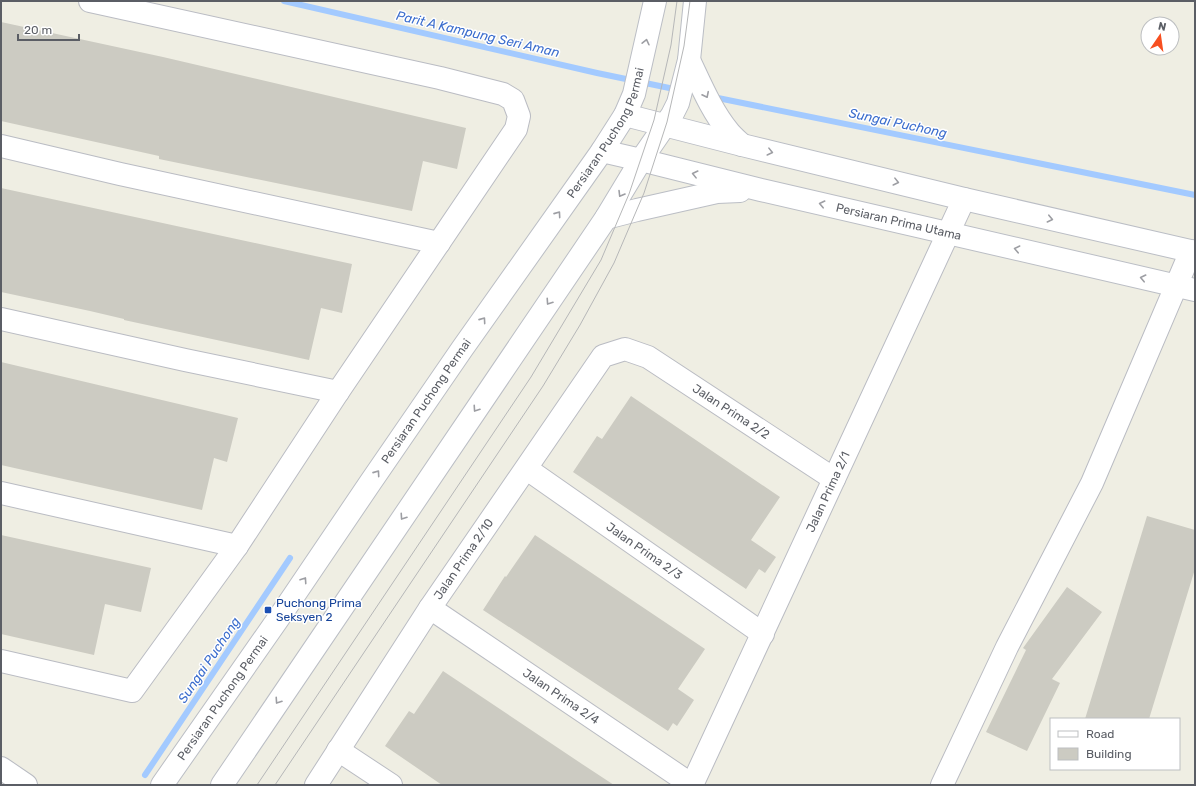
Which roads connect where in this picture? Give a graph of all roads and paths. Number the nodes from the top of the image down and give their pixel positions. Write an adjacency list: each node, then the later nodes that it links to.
1 (90, 1): 15 (street)
2 (654, 3): 5 (street, Persiaran Puchong Permai, one-way to 2)
3 (695, 8): 4 (street)
4 (689, 60): 6 (street); 7 (street, one-way to 7)
5 (625, 115): 6 (street); 9 (street, Persiaran Puchong Permai)
6 (664, 126): 7 (street); 10 (street)
7 (742, 145): 12 (street, one-way to 12)
8 (1, 146): 15 (street)
9 (602, 152): 10 (street, Persiaran Prima Utama); 31 (street, Persiaran Puchong Permai, one-way to 9)
10 (641, 160): 11 (street, Persiaran Prima Utama, one-way to 10); 13 (street, one-way to 13)
11 (761, 190): 13 (street); 14 (street, Persiaran Prima Utama, one-way to 11)
12 (964, 199): 14 (street, Jalan Prima 2/1); 16 (street, one-way to 16)
13 (606, 218): 32 (street, one-way to 32)
14 (948, 233): 17 (street, Persiaran Prima Utama, one-way to 14); 22 (street, Jalan Prima 2/1)
15 (439, 242): 20 (street)
16 (1193, 252): 17 (street)
17 (1186, 288): 36 (street)
18 (1, 319): 20 (street)
19 (625, 349): 21 (street, Jalan Prima 2/10); 22 (street, Jalan Prima 2/2)
20 (338, 392): 24 (street)
21 (527, 469): 25 (street, Jalan Prima 2/10); 26 (street, Jalan Prima 2/3)
22 (834, 480): 26 (street, Jalan Prima 2/1)
23 (1, 494): 24 (street)
24 (237, 546): 27 (street)
25 (430, 608): 28 (street, Jalan Prima 2/10); 35 (street, Jalan Prima 2/4)
26 (763, 634): 35 (street, Jalan Prima 2/1)
27 (1, 661)
28 (338, 750): 33 (street, Jalan Prima 2/10); 34 (street)
29 (1, 768): 30 (street)
30 (26, 785)
31 (162, 785)
32 (222, 785)
33 (316, 785)
34 (391, 785)
35 (692, 785)
36 (942, 785)

